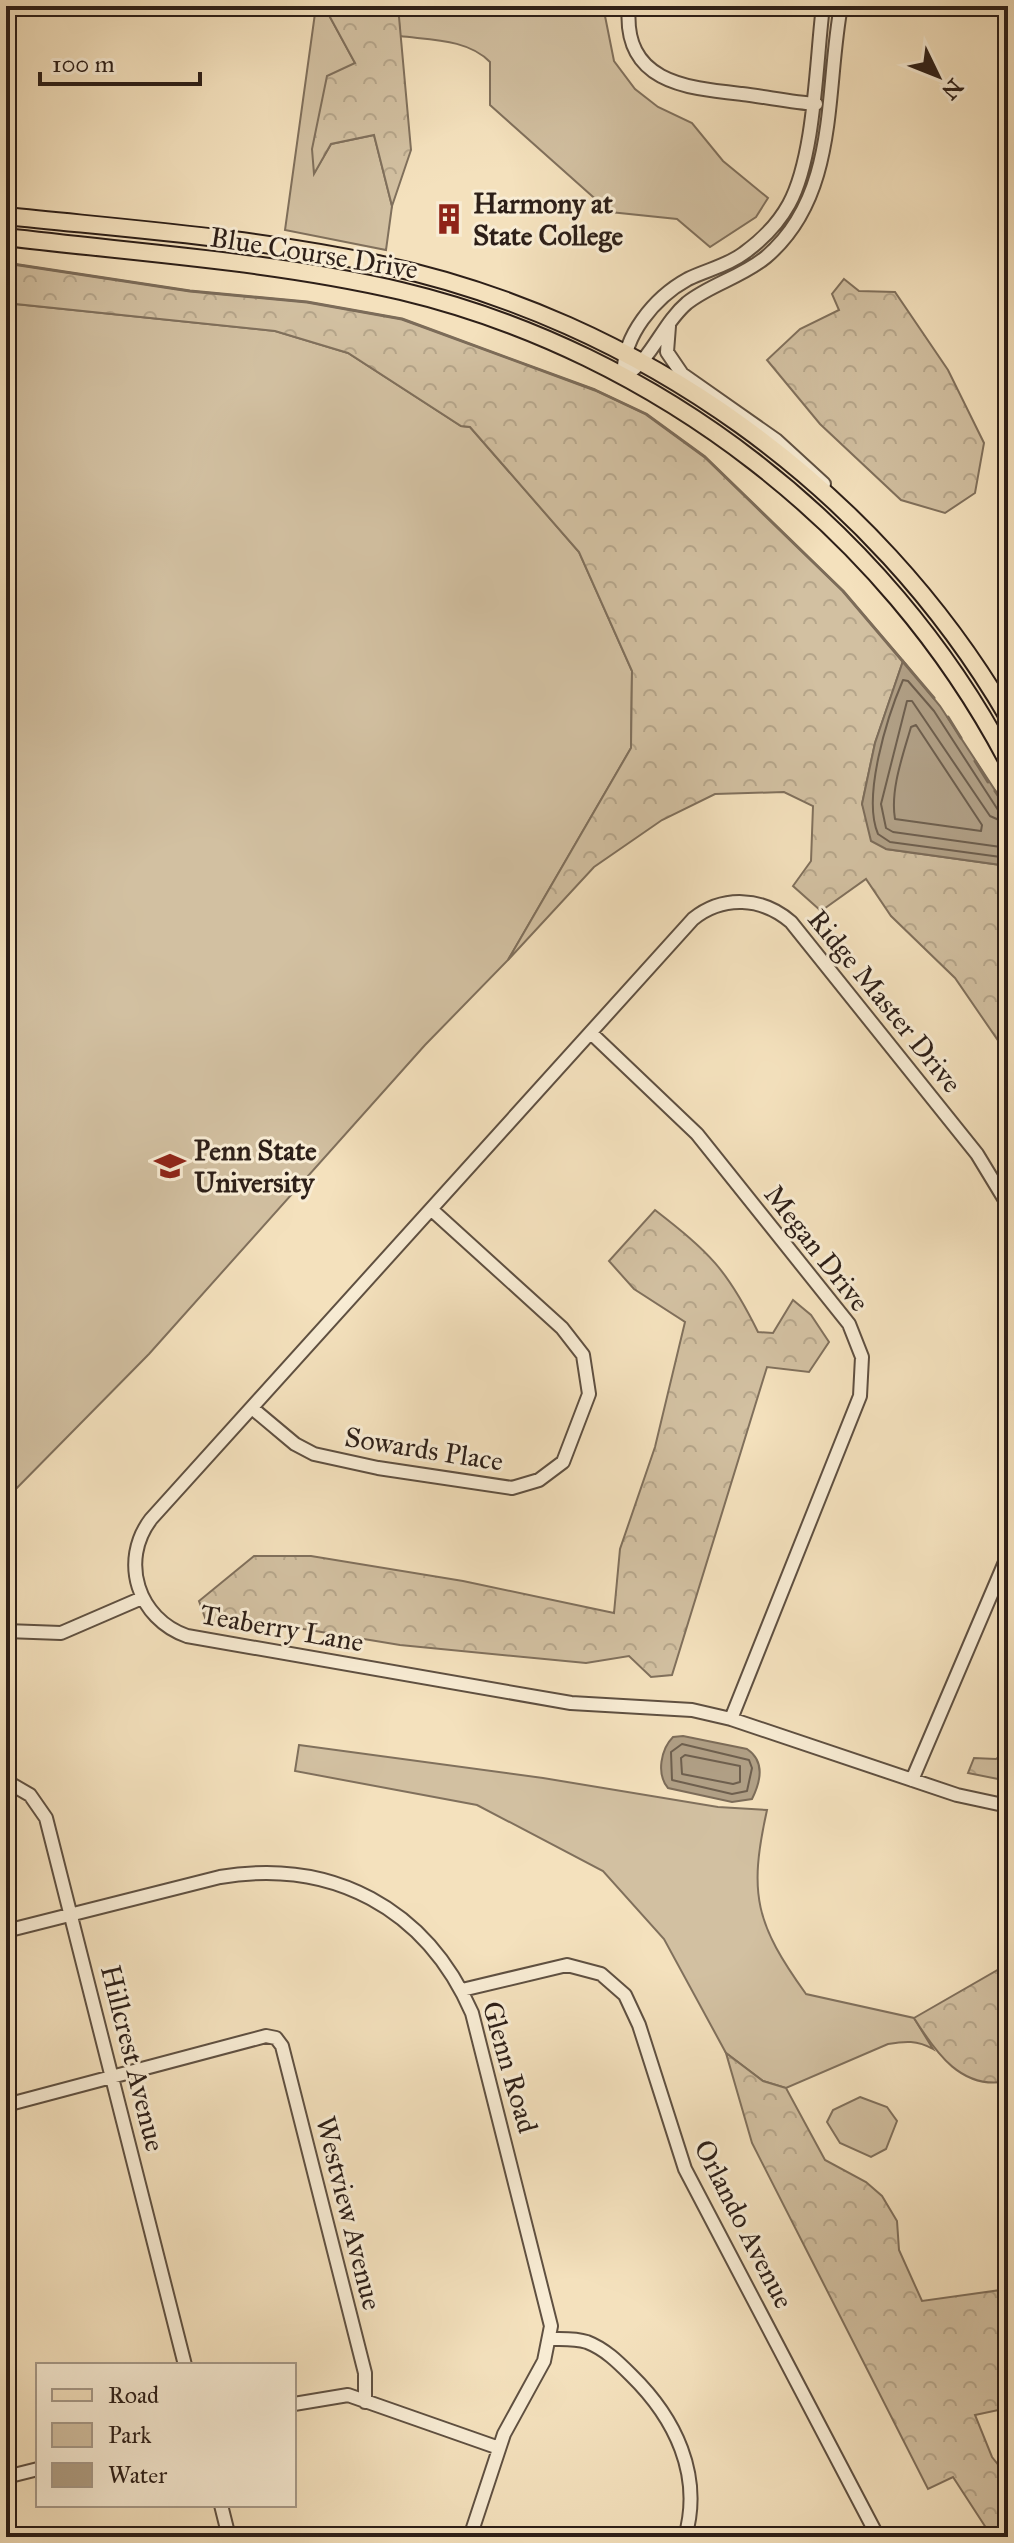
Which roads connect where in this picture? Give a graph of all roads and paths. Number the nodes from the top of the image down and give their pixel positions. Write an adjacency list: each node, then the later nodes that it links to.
1 (629, 6): 4 (street)
2 (823, 6): 4 (street)
3 (841, 6): 5 (street)
4 (811, 104): 5 (street); 9 (street)
5 (828, 106): 8 (street)
6 (6, 216): 9 (main road, Blue Course Drive)
7 (6, 237): 11 (main road, Blue Course Drive)
8 (673, 316): 10 (street); 12 (street)
9 (625, 353): 10 (main road, Blue Course Drive); 11 (street)
10 (641, 362): 11 (street); 12 (main road, Blue Course Drive)
11 (624, 376): 14 (main road, Blue Course Drive)
12 (864, 530): 13 (main road, Blue Course Drive)
13 (1008, 717)
14 (1008, 762)
15 (591, 1033): 16 (street, Ridge Master Drive); 17 (street); 22 (street, Megan Drive)
16 (1008, 1205)
17 (432, 1210): 18 (street); 18 (street, Sowards Place)
18 (252, 1408): 20 (street)
19 (1008, 1555): 23 (street)
20 (142, 1598): 21 (street); 22 (street, Teaberry Lane)
21 (6, 1631)
22 (731, 1719): 23 (street, Teaberry Lane)
23 (912, 1780): 25 (street, Teaberry Lane)
24 (6, 1781): 26 (street, Hillcrest Avenue)
25 (1008, 1806)
26 (72, 1915): 27 (street, Glenn Road); 28 (street, Glenn Road); 29 (street, Hillcrest Avenue)
27 (6, 1931)
28 (462, 1990): 31 (street, Glenn Road); 43 (street, Orlando Avenue)
29 (112, 2077): 30 (street); 32 (street, Hillcrest Avenue); 33 (street, Westview Avenue)
30 (6, 2105)
31 (550, 2339): 35 (street); 42 (street)
32 (184, 2363)
33 (365, 2402): 34 (street); 35 (street)
34 (296, 2404)
35 (499, 2448): 41 (street)
36 (6, 2462): 38 (street)
37 (36, 2470): 38 (street)
38 (8, 2477)
39 (222, 2507): 40 (street)
40 (229, 2537)
41 (470, 2537)
42 (685, 2537)
43 (878, 2537)

